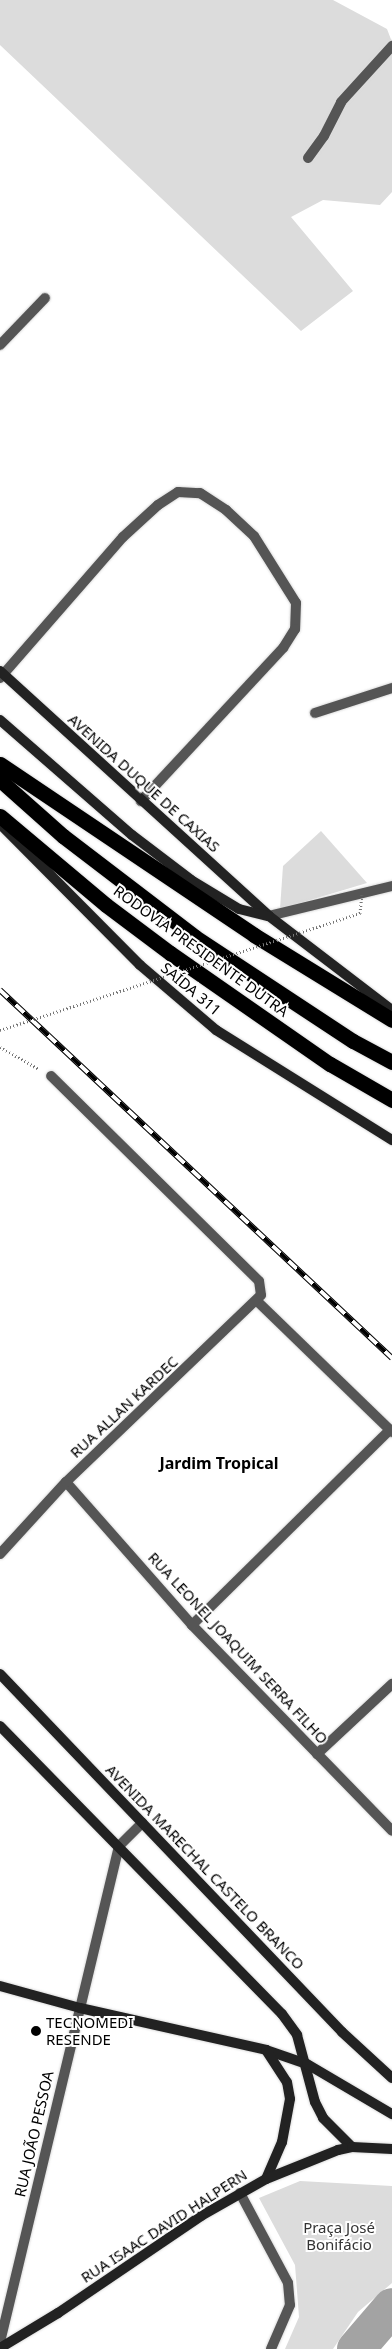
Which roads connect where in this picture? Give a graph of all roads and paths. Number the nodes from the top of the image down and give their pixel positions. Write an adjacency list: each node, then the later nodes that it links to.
1 (392, 46): 2 (street)
2 (308, 158)
3 (45, 298): 4 (street)
4 (0, 345)
5 (1, 674): 11 (street, AVENIDA DUQUE DE CAXIAS); 11 (street)
6 (392, 688): 7 (street)
7 (314, 713)
8 (0, 720): 16 (street, AVENIDA DUQUE DE CAXIAS)
9 (0, 764): 18 (highway)
10 (0, 780): 21 (highway, RODOVIA PRESIDENTE DUTRA)
11 (141, 801): 16 (street, AVENIDA DUQUE DE CAXIAS)
12 (0, 816): 23 (highway, RODOVIA PRESIDENTE DUTRA)
13 (0, 824): 24 (street, SAÍDA 311)
14 (392, 886): 15 (street)
15 (362, 895): 16 (street); 19 (path, bridge)
16 (269, 916): 17 (street, AVENIDA DUQUE DE CAXIAS)
17 (392, 1010)
18 (392, 1020)
19 (0, 1030)
20 (0, 1046): 22 (path)
21 (392, 1062)
22 (51, 1076): 25 (street)
23 (392, 1100)
24 (392, 1140)
25 (258, 1302): 26 (street); 27 (street, RUA ALLAN KARDEC)
26 (391, 1431): 29 (street)
27 (66, 1482): 28 (street, RUA ALLAN KARDEC); 29 (street, RUA LEONEL JOAQUIM SERRA FILHO)
28 (0, 1554)
29 (192, 1625): 33 (street, RUA LEONEL JOAQUIM SERRA FILHO)
30 (0, 1674): 34 (street, AVENIDA MARECHAL CASTELO BRANCO)
31 (392, 1684): 33 (street)
32 (0, 1726): 36 (street)
33 (317, 1754): 35 (street, RUA LEONEL JOAQUIM SERRA FILHO)
34 (142, 1823): 36 (street); 41 (street, AVENIDA MARECHAL CASTELO BRANCO)
35 (392, 1831)
36 (118, 1846): 38 (street, RUA JOÃO PESSOA); 40 (street)
37 (0, 1986): 38 (street)
38 (80, 2008): 39 (street); 47 (street, RUA JOÃO PESSOA)
39 (266, 2050): 40 (street); 45 (street)
40 (307, 2064): 42 (street); 43 (street)
41 (392, 2078)
42 (392, 2114)
43 (352, 2147): 44 (street); 45 (street, RUA ISAAC DAVID HALPERN)
44 (392, 2149)
45 (266, 2179): 46 (street, RUA ISAAC DAVID HALPERN)
46 (240, 2193): 48 (street, RUA ISAAC DAVID HALPERN); 49 (street)
47 (0, 2342)
48 (0, 2348)
49 (271, 2349)

